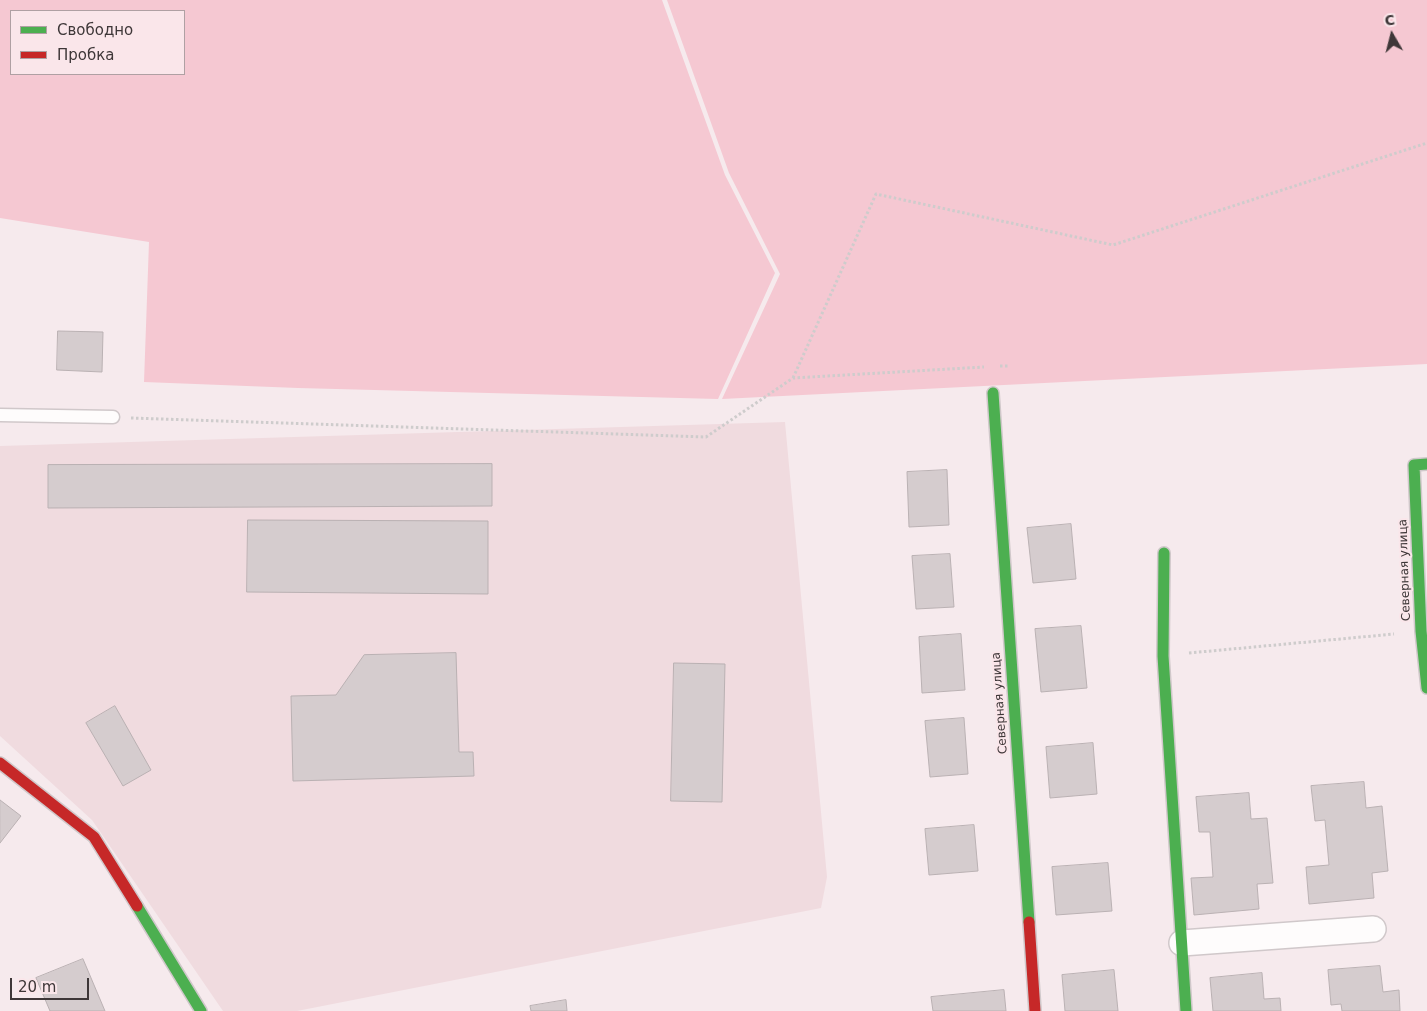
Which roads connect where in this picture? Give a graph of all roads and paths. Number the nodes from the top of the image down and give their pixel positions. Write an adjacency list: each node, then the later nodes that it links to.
1 (1427, 143): 5 (path)
2 (998, 366): 3 (path)
3 (1008, 366)
4 (988, 367): 5 (path)
5 (793, 378): 8 (path)
6 (993, 393): 18 (street, Северная улица)
7 (0, 415): 8 (lane)
8 (113, 417)
9 (1427, 464): 11 (street, Северная улица)
10 (1164, 553): 12 (street)
11 (1421, 631): 12 (path); 13 (street, Северная улица)
12 (1163, 656): 16 (street)
13 (1427, 688)
14 (0, 763): 17 (street)
15 (1373, 929): 16 (street)
16 (1182, 943): 19 (street)
17 (201, 1011)
18 (1035, 1011)
19 (1186, 1011)

